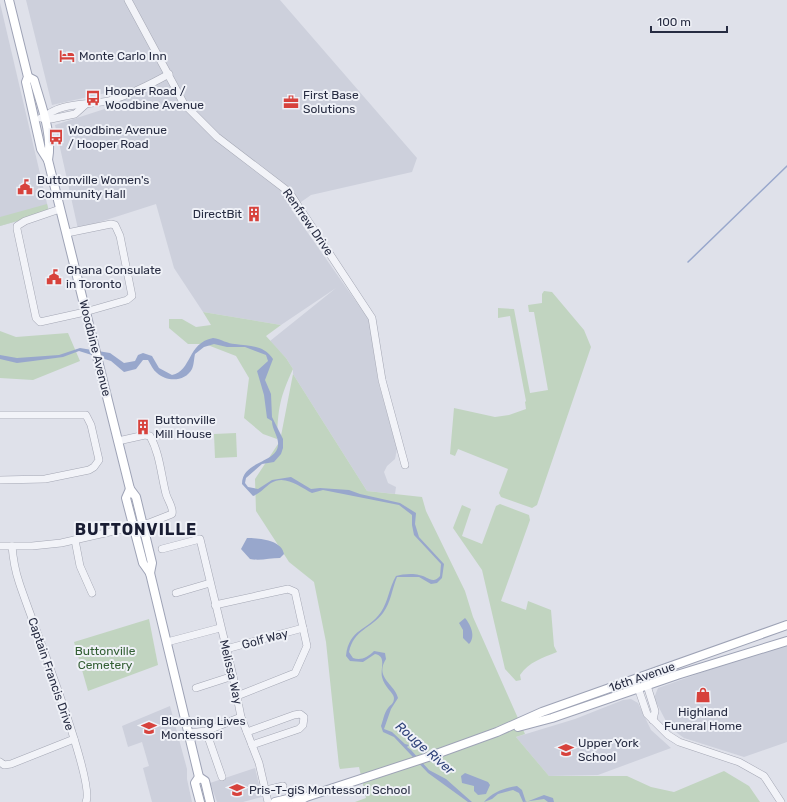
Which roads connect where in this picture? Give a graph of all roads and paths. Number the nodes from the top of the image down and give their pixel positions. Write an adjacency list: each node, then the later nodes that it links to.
1 (9, 0): 4 (main road, Woodbine Avenue)
2 (128, 0): 3 (street, Renfrew Drive)
3 (169, 74): 5 (street); 13 (street, Renfrew Drive)
4 (28, 77): 5 (main road, Woodbine Avenue); 6 (main road, Woodbine Avenue)
5 (44, 118): 6 (street); 7 (main road, Woodbine Avenue)
6 (34, 119): 7 (main road, Woodbine Avenue)
7 (48, 160): 8 (main road, Woodbine Avenue)
8 (60, 209): 9 (main road, Woodbine Avenue); 10 (street)
9 (67, 233): 10 (main road, Woodbine Avenue); 10 (street)
10 (86, 312): 12 (main road, Woodbine Avenue)
11 (0, 415): 14 (street)
12 (118, 441): 15 (main road, Woodbine Avenue); 15 (street)
13 (405, 465)
14 (0, 480)
15 (138, 526): 16 (street); 28 (main road, Woodbine Avenue)
16 (75, 540): 18 (street); 21 (street)
17 (0, 546): 18 (street)
18 (12, 546): 43 (street, Captain Francis Drive)
19 (162, 549): 20 (street, Melissa Way)
20 (210, 583): 22 (street); 23 (street, Melissa Way)
21 (92, 593)
22 (176, 593)
23 (215, 605): 25 (street, Melissa Way); 26 (street)
24 (787, 625): 31 (main road, 16th Avenue)
25 (220, 628): 28 (street); 29 (street, Melissa Way)
26 (303, 628): 29 (street, Golf Way); 36 (street)
27 (787, 641): 33 (main road, 16th Avenue)
28 (167, 642): 42 (main road, Woodbine Avenue)
29 (226, 649): 30 (street, Melissa Way)
30 (233, 676): 34 (street); 36 (street, Melissa Way)
31 (644, 676): 32 (main road, 16th Avenue); 33 (street)
32 (635, 679): 35 (street); 41 (main road, 16th Avenue)
33 (647, 685): 35 (main road, 16th Avenue); 38 (street)
34 (196, 688)
35 (638, 688): 38 (street); 41 (main road, 16th Avenue)
36 (237, 696): 37 (street, Melissa Way)
37 (241, 717): 39 (street); 40 (street, Melissa Way)
38 (653, 720): 57 (street)
39 (206, 731): 42 (street); 47 (street)
40 (247, 732): 44 (street, Melissa Way); 44 (street)
41 (498, 732): 50 (main road, 16th Avenue)
42 (189, 734): 46 (main road, Woodbine Avenue)
43 (74, 740): 45 (street); 51 (street, Captain Francis Drive)
44 (252, 745): 49 (street, Melissa Way)
45 (0, 762)
46 (199, 777): 52 (main road, Woodbine Avenue); 53 (main road, Woodbine Avenue)
47 (222, 777)
48 (283, 786): 49 (street)
49 (266, 790): 54 (street, Melissa Way)
50 (306, 797): 55 (main road, 16th Avenue); 56 (main road, 16th Avenue)
51 (86, 802)
52 (200, 802)
53 (210, 802)
54 (268, 802)
55 (274, 802)
56 (297, 802)
57 (781, 802)

